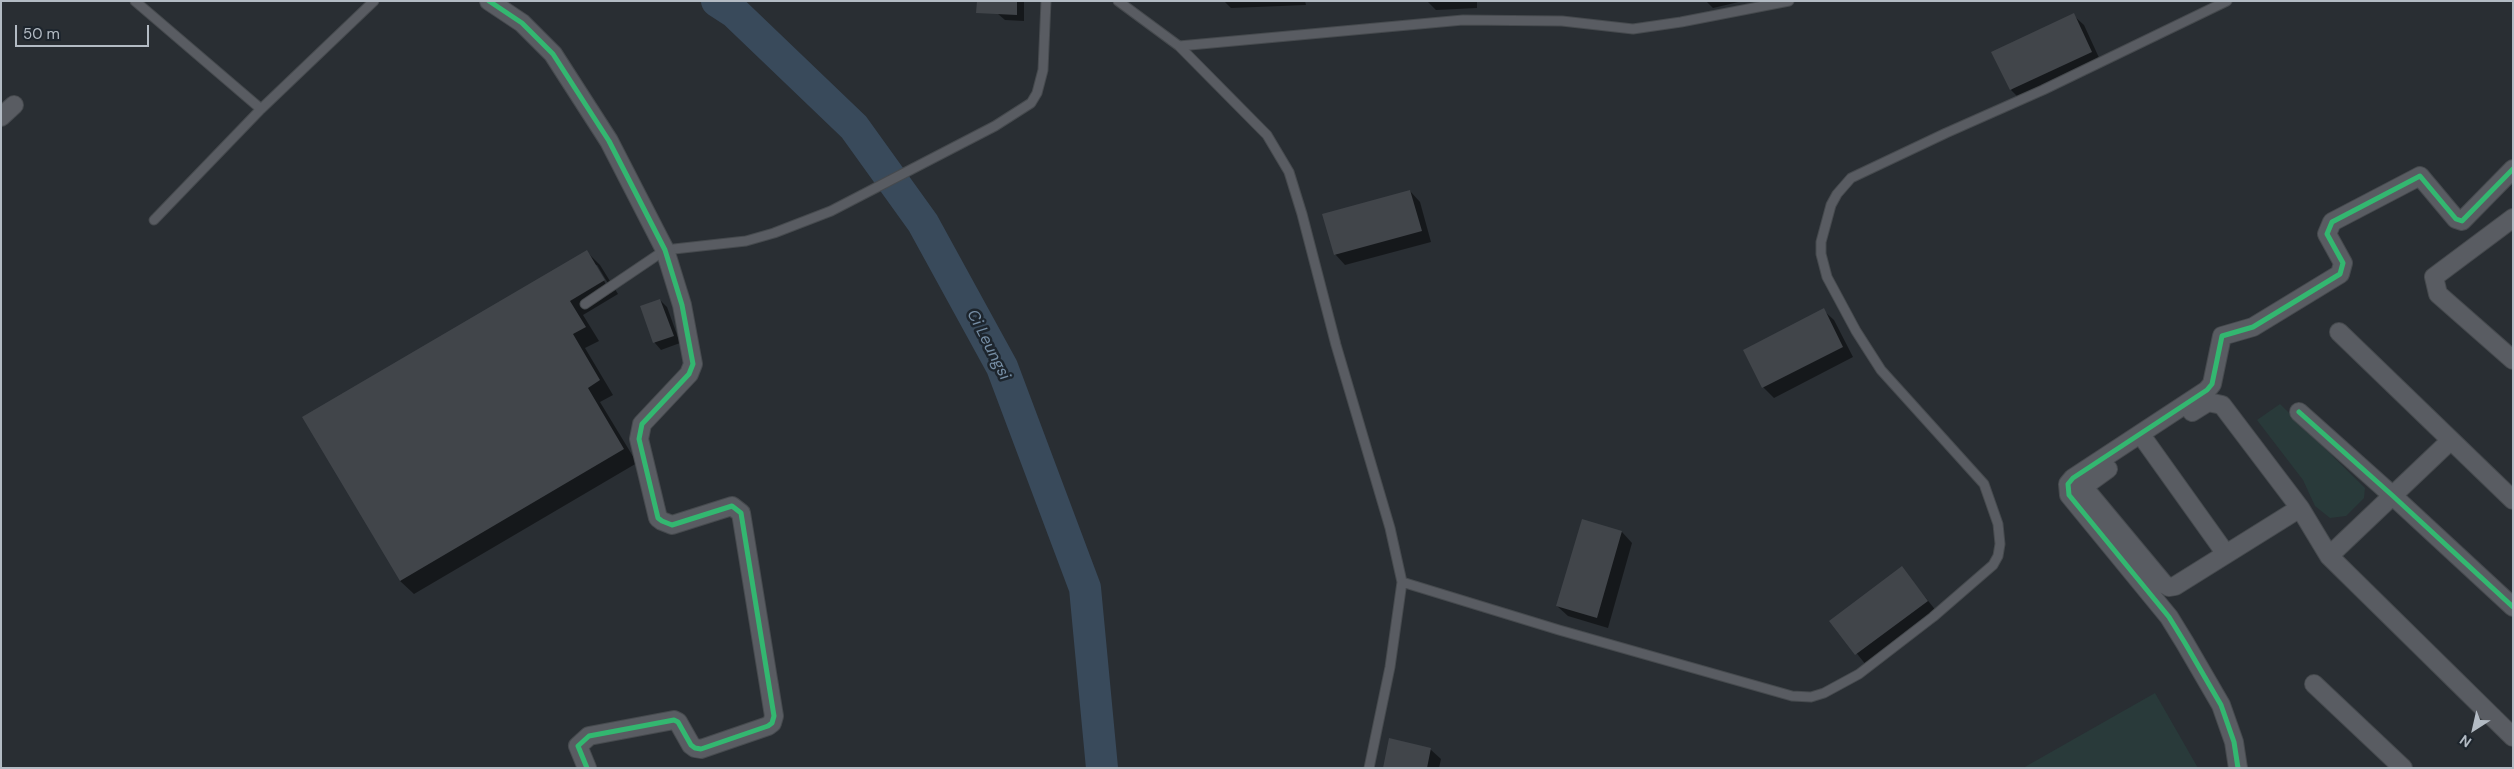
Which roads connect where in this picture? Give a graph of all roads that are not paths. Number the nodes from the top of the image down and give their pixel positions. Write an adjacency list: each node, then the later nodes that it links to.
1 (135, 1): 9 (lane)
2 (374, 1): 9 (lane)
3 (489, 1): 13 (street)
4 (1046, 1): 13 (lane)
5 (1118, 1): 8 (lane)
6 (1789, 1): 8 (lane)
7 (2227, 1): 25 (lane)
8 (1179, 46): 25 (lane)
9 (261, 109): 12 (lane)
10 (2513, 169): 31 (street)
11 (2513, 218): 16 (street)
12 (154, 220)
13 (664, 250): 14 (lane); 29 (street)
14 (585, 304)
15 (2339, 332): 18 (street)
16 (2513, 360)
17 (2299, 412): 20 (street)
18 (2450, 441): 20 (street); 21 (street)
19 (2146, 442): 22 (street); 23 (street); 23 (street)
20 (2393, 496): 24 (street); 26 (street)
21 (2513, 500)
22 (2300, 508): 23 (street); 24 (street)
23 (2226, 554)
24 (2329, 556): 28 (street)
25 (1402, 582): 30 (lane)
26 (2513, 607)
27 (2314, 684): 32 (street)
28 (2513, 737)
29 (587, 768)
30 (1369, 768)
31 (2238, 768)
32 (2403, 768)

